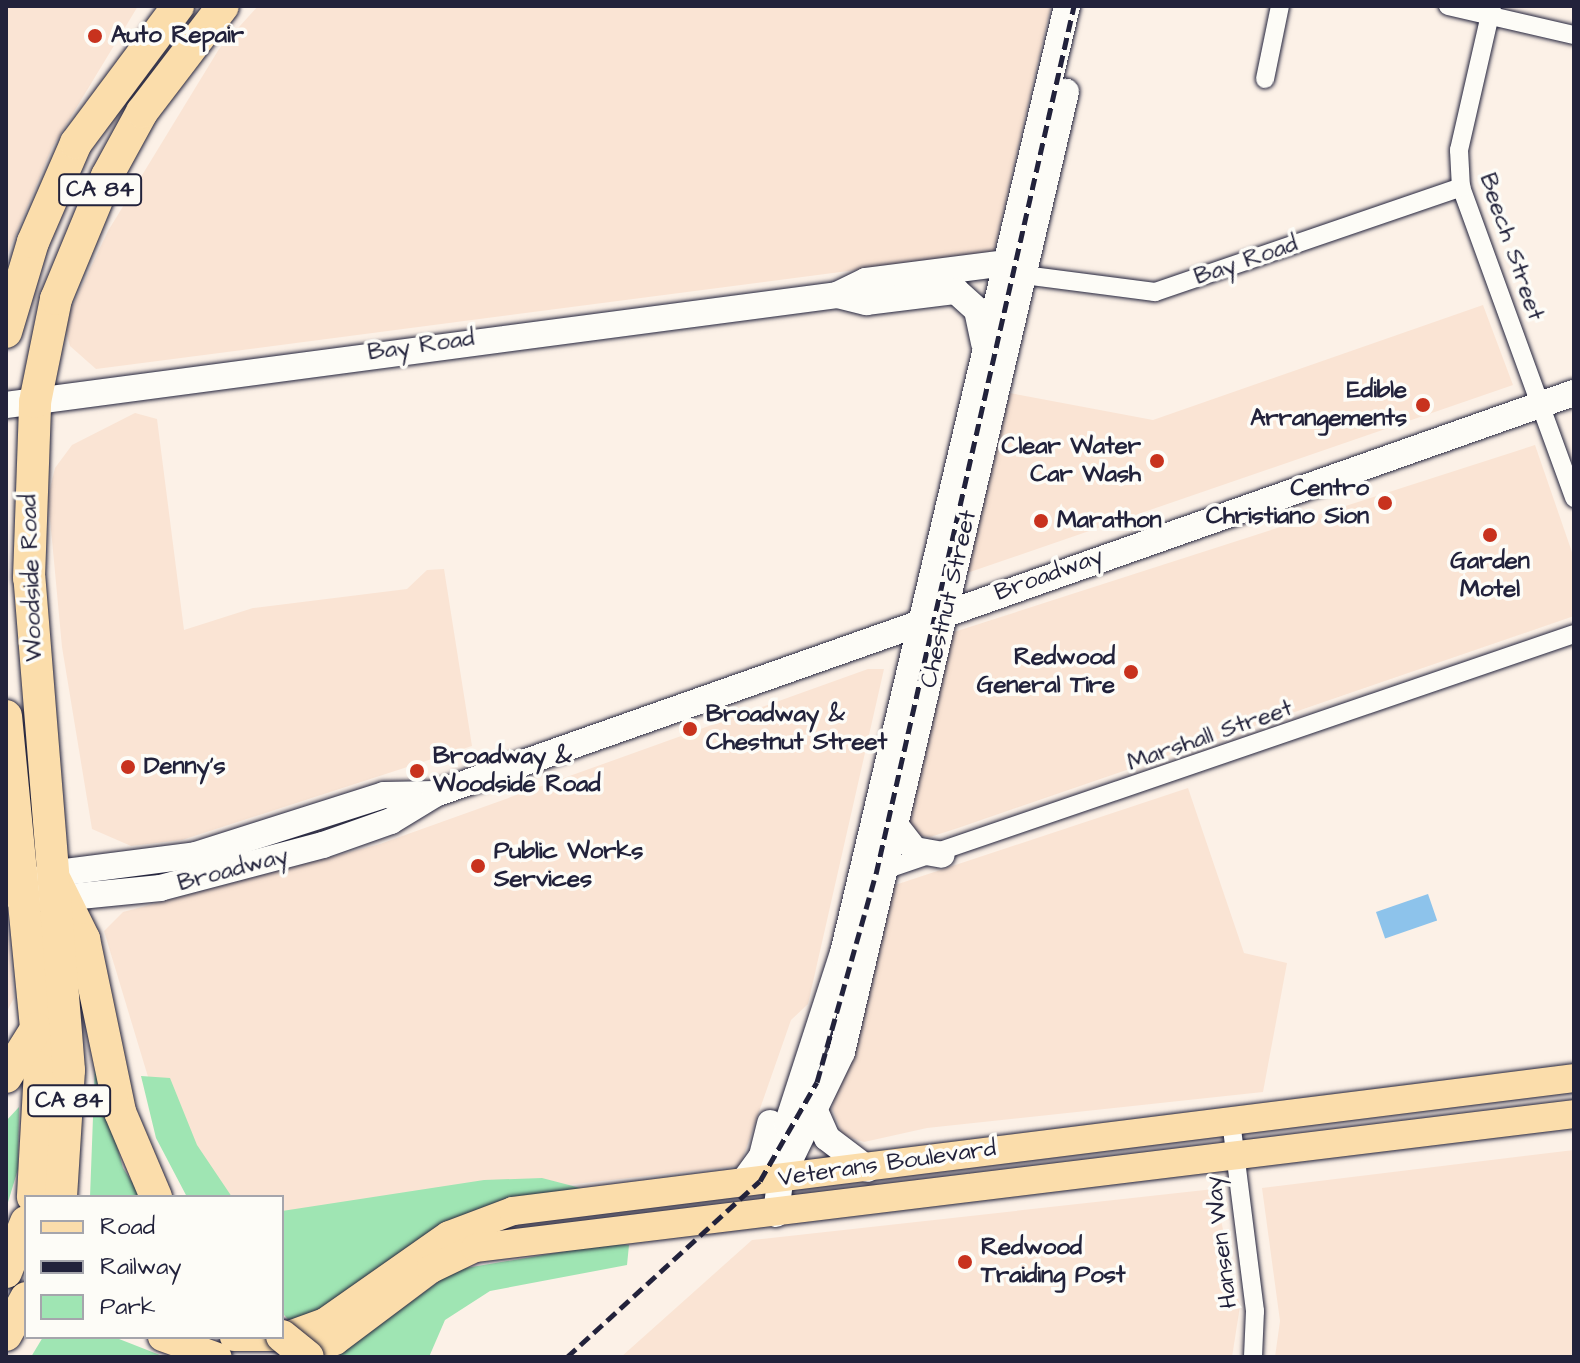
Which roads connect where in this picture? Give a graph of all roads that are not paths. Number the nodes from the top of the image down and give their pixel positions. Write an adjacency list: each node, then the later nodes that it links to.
1 (178, 6): 13 (highway, CA 84)
2 (223, 6): 16 (highway, Woodside Road / CA 84)
3 (1067, 6): 11 (street, Chestnut Street)
4 (1085, 6): 11 (street, Chestnut Street)
5 (1280, 6): 9 (street)
6 (1448, 6): 7 (street)
7 (1491, 11): 8 (street); 10 (street, Beech Street)
8 (1574, 35)
9 (1265, 79)
10 (1461, 187): 11 (street, Bay Road); 17 (street, Beech Street)
11 (1016, 269): 12 (street, Bay Road); 14 (street, Chestnut Street); 19 (street, Chestnut Street)
12 (837, 295): 14 (street, Bay Road); 16 (street, Bay Road)
13 (6, 332)
14 (984, 343): 19 (street, Chestnut Street)
15 (1574, 393): 17 (street, Broadway)
16 (20, 404): 25 (highway, Woodside Road / CA 84)
17 (1541, 405): 18 (street, Beech Street); 19 (street, Broadway)
18 (1574, 498)
19 (933, 618): 22 (street, Chestnut Street); 24 (street, Chestnut Street); 25 (street, Broadway)
20 (1574, 634): 23 (street, Marshall Street)
21 (6, 716): 25 (highway, Woodside Road / CA 84)
22 (896, 826): 23 (street); 24 (street, Chestnut Street)
23 (942, 855): 24 (street, Marshall Street)
24 (873, 874): 27 (street, Chestnut Street); 30 (street, Chestnut Street)
25 (38, 891): 26 (highway, Woodside Road / CA 84); 38 (highway, Woodside Road / CA 84); 39 (highway)
26 (36, 1029): 28 (highway); 37 (highway, Woodside Road)
27 (805, 1067): 35 (street, Chestnut Street); 36 (street)
28 (6, 1077)
29 (1574, 1078): 32 (main road, Veterans Boulevard)
30 (816, 1113): 34 (street); 35 (street, Chestnut Street)
31 (1574, 1114): 33 (main road, Veterans Boulevard)
32 (1231, 1121): 33 (street, Hansen Way); 34 (main road, Veterans Boulevard)
33 (1236, 1157): 40 (main road, Veterans Boulevard); 51 (street, Hansen Way)
34 (868, 1169): 35 (main road, Veterans Boulevard)
35 (780, 1180): 36 (main road, Veterans Boulevard); 40 (street, Chestnut Street)
36 (744, 1181): 45 (main road, Veterans Boulevard)
37 (33, 1195)
38 (61, 1195)
39 (155, 1195)
40 (776, 1214): 49 (main road, Veterans Boulevard)
41 (24, 1229): 42 (highway)
42 (16, 1259)
43 (24, 1302): 44 (highway)
44 (6, 1335)
45 (284, 1337)
46 (284, 1338): 50 (highway, bridge)
47 (168, 1339): 48 (main road)
48 (218, 1357)
49 (294, 1357)
50 (308, 1357)
51 (1253, 1357)

